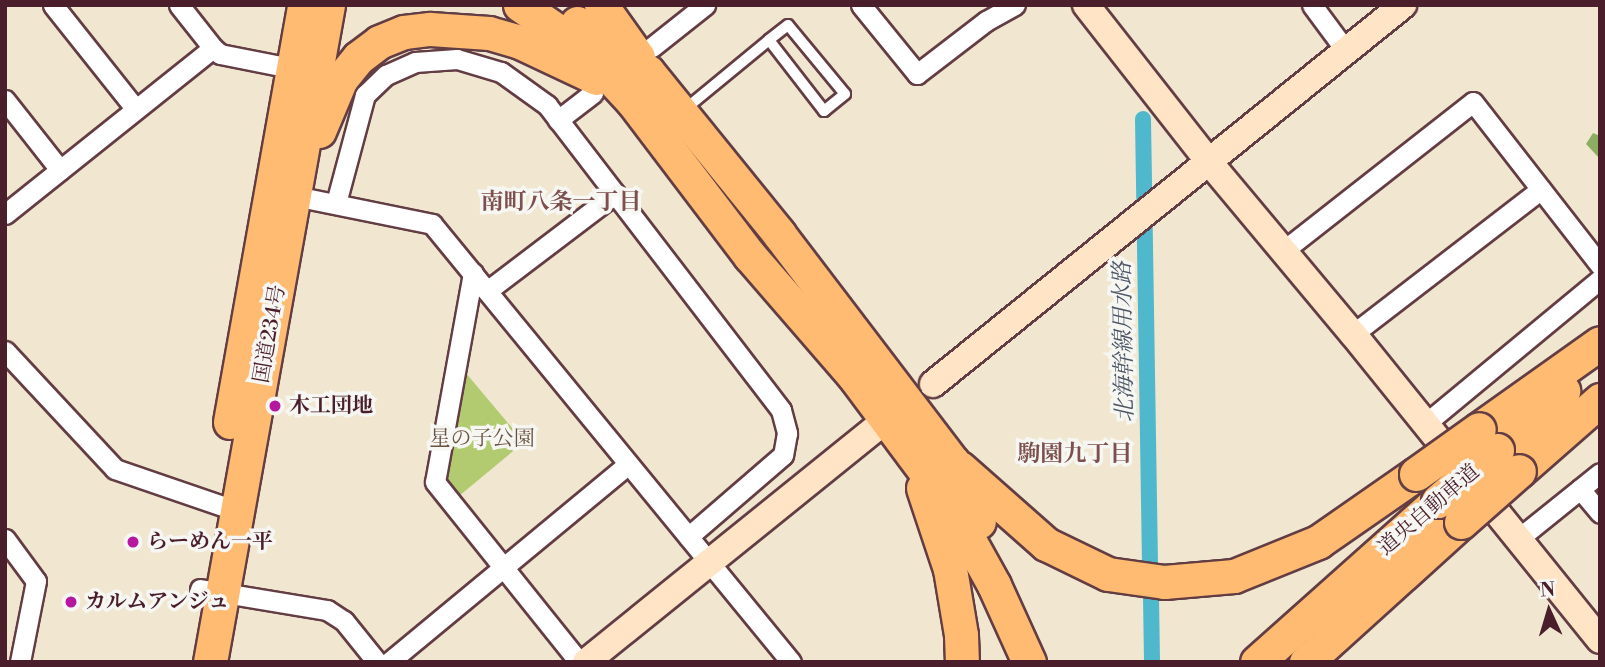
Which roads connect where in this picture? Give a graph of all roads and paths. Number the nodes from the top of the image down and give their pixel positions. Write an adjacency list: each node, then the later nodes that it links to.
1 (53, 5): 24 (street)
2 (179, 5): 17 (street)
3 (304, 5): 20 (highway, 国道234号)
4 (327, 5): 20 (highway, 国道234号)
5 (520, 5): 23 (highway)
6 (548, 5): 19 (highway)
7 (601, 5): 19 (highway)
8 (705, 5): 19 (street)
9 (861, 5): 15 (street)
10 (974, 5): 15 (street)
11 (1015, 5): 15 (street)
12 (1086, 5): 28 (street)
13 (1312, 5): 18 (street)
14 (1403, 5): 18 (street)
15 (986, 21)
16 (769, 40): 16 (lane); 25 (lane)
17 (213, 48): 20 (street); 24 (street)
18 (1346, 51): 28 (street)
19 (650, 59): 25 (highway)
20 (304, 71): 27 (highway, 国道234号); 31 (highway, 国道234号)
21 (593, 93): 26 (street)
22 (5, 100): 29 (street)
23 (633, 102): 27 (highway); 48 (highway)
24 (135, 108): 29 (street)
25 (681, 112): 50 (highway)
26 (558, 120): 32 (street); 33 (street)
27 (303, 152): 31 (highway, 国道234号)
28 (1209, 162): 35 (street); 44 (street)
29 (60, 170): 34 (street)
30 (1541, 189): 35 (street); 36 (street); 40 (street)
31 (282, 194): 33 (street); 54 (highway, 国道234号)
32 (615, 194): 39 (street); 57 (street)
33 (336, 203): 37 (street)
34 (5, 214)
35 (1283, 251): 40 (street)
36 (1600, 265)
37 (472, 273): 39 (street); 61 (street)
38 (1600, 279): 46 (street)
39 (487, 291): 51 (street)
40 (1353, 334): 46 (street)
41 (1600, 343): 49 (highway)
42 (5, 351): 54 (street)
43 (1600, 358): 49 (highway, 道央自動車道)
44 (933, 384)
45 (1600, 401): 49 (highway, 道央自動車道)
46 (1425, 424): 59 (street)
47 (874, 430): 60 (street)
48 (909, 450): 72 (highway); 73 (highway)
49 (1498, 450): 50 (highway, bridge); 55 (highway, 道央自動車道, bridge)
50 (953, 461): 74 (highway)
51 (628, 464): 57 (street); 61 (street)
52 (1600, 473): 53 (street)
53 (1580, 489): 56 (street); 59 (street)
54 (226, 509): 62 (highway, 国道234号)
55 (1450, 512): 64 (highway, 道央自動車道); 75 (highway, 道央自動車道)
56 (1600, 513)
57 (688, 537): 60 (street)
58 (5, 539): 66 (street)
59 (1518, 539): 63 (street)
60 (710, 563): 65 (street); 71 (street)
61 (505, 568): 65 (street); 70 (street)
62 (211, 592): 67 (highway, 国道234号); 68 (highway, 国道234号); 69 (street)
63 (1600, 640)
64 (1313, 656)
65 (595, 659)
66 (20, 662)
67 (187, 662)
68 (210, 662)
69 (377, 662)
70 (389, 662)
71 (791, 662)
72 (962, 662)
73 (1029, 662)
74 (1045, 662)
75 (1257, 662)

